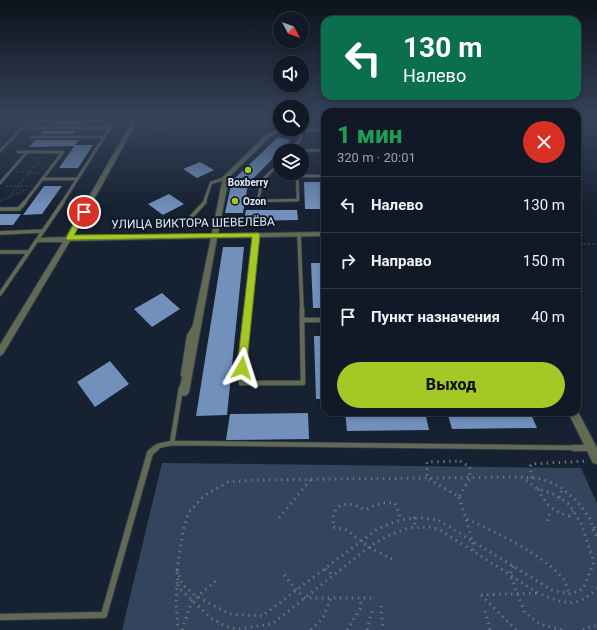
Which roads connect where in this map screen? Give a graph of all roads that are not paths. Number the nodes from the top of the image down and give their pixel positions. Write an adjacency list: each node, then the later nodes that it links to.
1 (96, 149): 13 (lane)
2 (119, 149): 24 (street)
3 (255, 149): 11 (street)
4 (309, 150): 5 (lane)
5 (321, 150)
6 (18, 152): 7 (lane)
7 (27, 152): 12 (lane); 15 (lane)
8 (273, 169): 14 (lane)
9 (309, 176): 10 (lane)
10 (321, 176)
11 (226, 178): 17 (lane); 23 (street)
12 (42, 179): 13 (lane); 16 (lane)
13 (77, 179): 18 (lane)
14 (297, 180)
15 (0, 183)
16 (0, 209)
17 (192, 216)
18 (43, 231): 19 (lane); 25 (lane)
19 (0, 233)
20 (256, 234): 21 (street, УЛИЦА ВИКТОРА ШЕВЕЛЁВА); 23 (street, УЛИЦА ВИКТОРА ШЕВЕЛЁВА); 29 (lane)
21 (299, 234): 22 (street, УЛИЦА ВИКТОРА ШЕВЕЛЁВА); 29 (lane)
22 (321, 234)
23 (215, 236): 24 (street, УЛИЦА ВИКТОРА ШЕВЕЛЁВА); 31 (street)
24 (69, 238): 25 (street, УЛИЦА ВИКТОРА ШЕВЕЛЁВА); 32 (street)
25 (38, 240): 27 (lane)
26 (0, 252): 27 (lane)
27 (29, 252): 28 (lane)
28 (0, 294)
29 (302, 320): 30 (lane)
30 (321, 320)
31 (199, 321): 33 (street); 35 (lane)
32 (0, 352)
33 (184, 392)
34 (575, 416): 36 (street)
35 (172, 443): 36 (lane); 38 (lane)
36 (591, 448): 37 (street)
37 (593, 460)
38 (0, 617)

